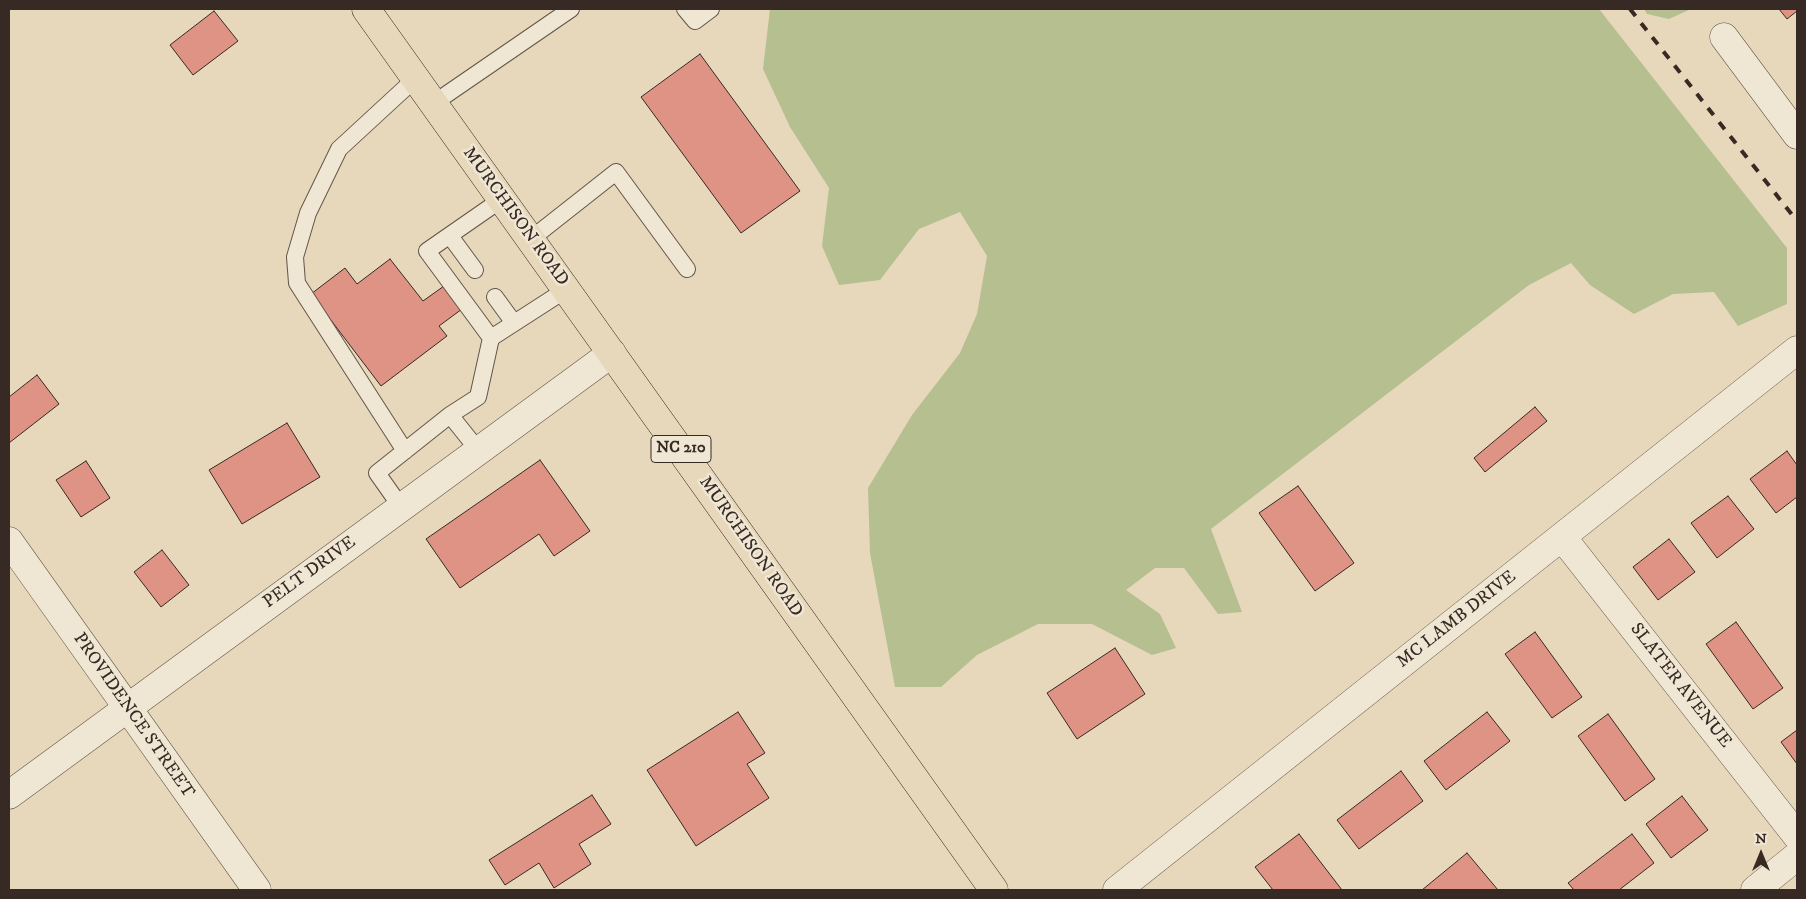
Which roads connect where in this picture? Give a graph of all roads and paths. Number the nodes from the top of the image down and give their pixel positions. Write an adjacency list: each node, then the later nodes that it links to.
1 (366, 9): 6 (main road, MURCHISON ROAD / NC 210)
2 (571, 9): 7 (lane)
3 (685, 9): 4 (lane)
4 (711, 9)
5 (1724, 37): 8 (street)
6 (416, 78): 7 (main road, MURCHISON ROAD / NC 210); 22 (lane)
7 (434, 103): 9 (main road, MURCHISON ROAD / NC 210)
8 (1797, 135)
9 (502, 199): 10 (lane); 11 (main road, MURCHISON ROAD / NC 210)
10 (450, 236): 13 (lane); 17 (lane)
11 (531, 239): 12 (lane); 14 (main road, MURCHISON ROAD / NC 210)
12 (688, 269)
13 (475, 270)
14 (567, 289): 16 (lane); 19 (main road, MURCHISON ROAD / NC 210)
15 (494, 297): 16 (lane)
16 (514, 323): 17 (lane)
17 (491, 338): 20 (lane)
18 (1797, 350): 24 (street, MC LAMB DRIVE)
19 (612, 352): 21 (street, PELT DRIVE); 31 (main road, MURCHISON ROAD / NC 210)
20 (450, 415): 21 (lane); 22 (lane)
21 (478, 450): 23 (street, PELT DRIVE)
22 (404, 451): 23 (lane)
23 (401, 507): 26 (street, PELT DRIVE)
24 (1562, 537): 28 (street, SLATER AVENUE); 32 (street, MC LAMB DRIVE)
25 (9, 541): 26 (street, PROVIDENCE STREET)
26 (128, 707): 27 (street, PELT DRIVE); 30 (street, PROVIDENCE STREET)
27 (9, 795)
28 (1797, 836)
29 (1797, 856): 33 (street)
30 (257, 890)
31 (994, 890)
32 (1117, 890)
33 (1755, 890)

